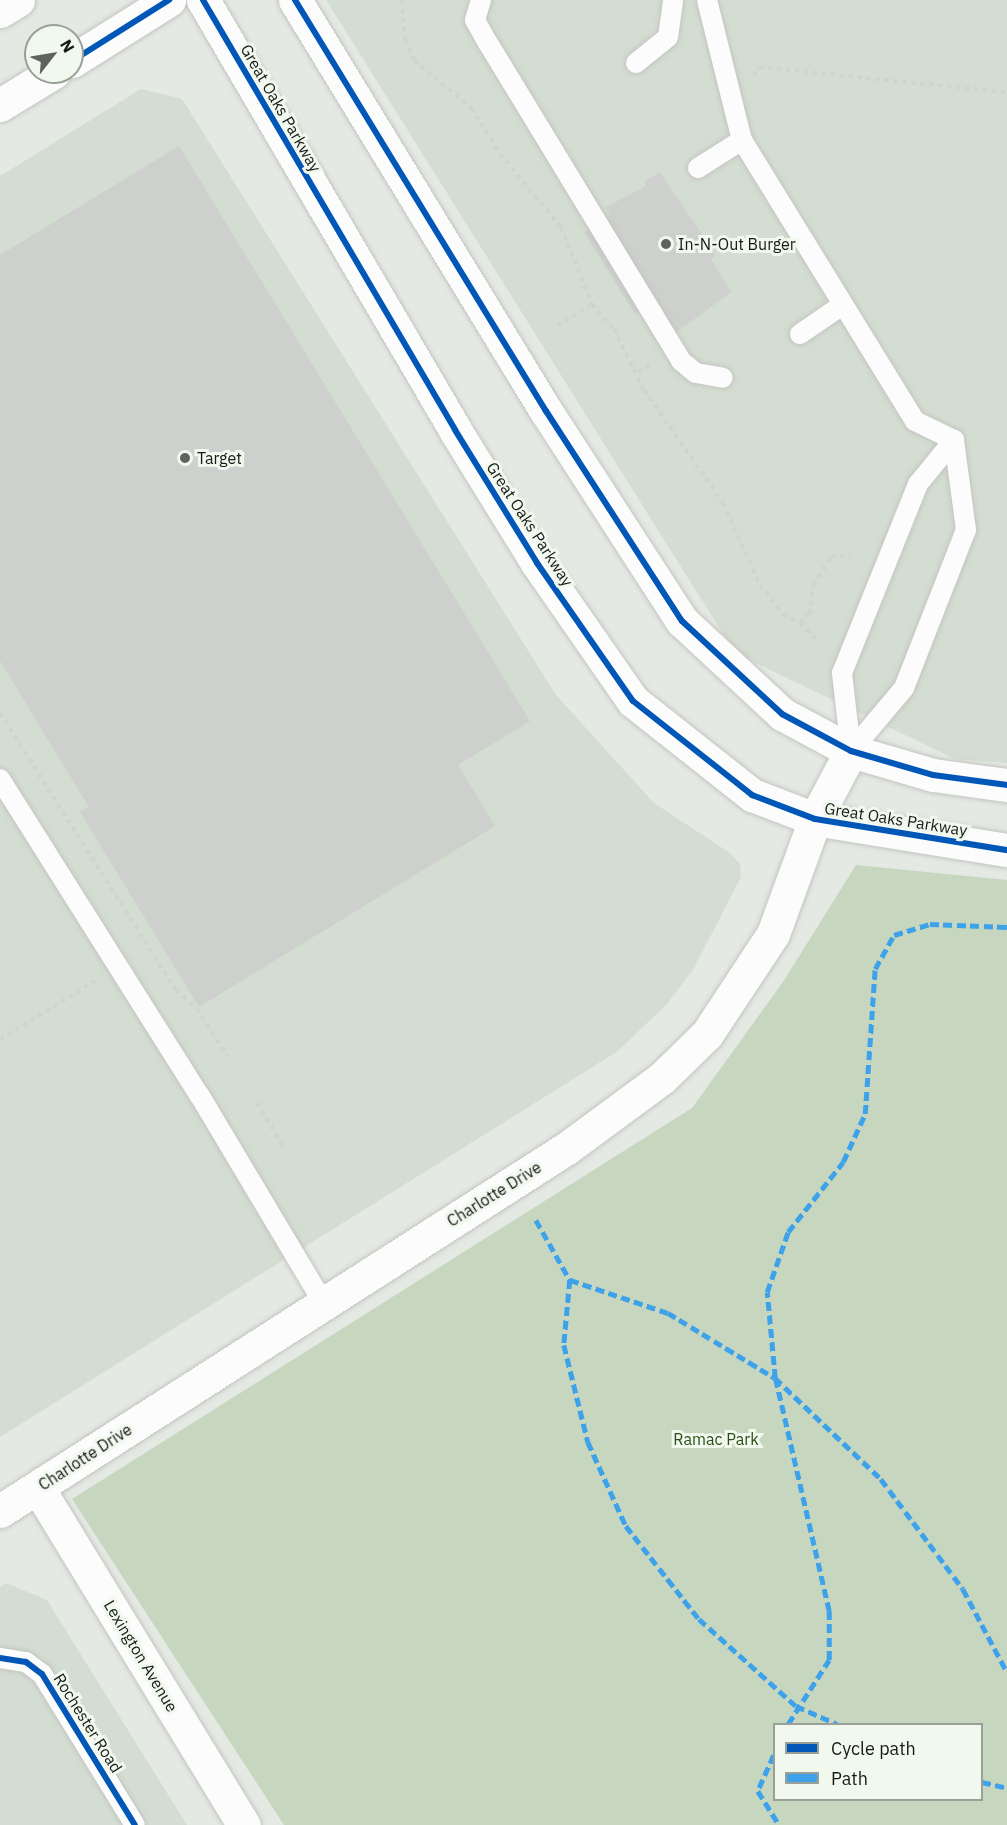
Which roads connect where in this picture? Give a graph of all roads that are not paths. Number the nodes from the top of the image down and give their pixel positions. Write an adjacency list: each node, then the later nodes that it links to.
1 (169, 0): 7 (main road)
2 (203, 0): 20 (main road, Great Oaks Parkway)
3 (295, 0): 17 (main road)
4 (481, 0): 15 (lane)
5 (673, 0): 8 (lane)
6 (707, 0): 11 (lane)
7 (84, 53)
8 (636, 63)
9 (34, 84): 10 (main road)
10 (0, 105)
11 (742, 140): 12 (lane); 13 (lane)
12 (698, 168)
13 (842, 306): 14 (lane); 16 (lane)
14 (800, 334)
15 (723, 378)
16 (954, 440): 17 (lane); 17 (lane)
17 (851, 751): 19 (main road); 20 (main road, Charlotte Drive)
18 (0, 779): 22 (lane)
19 (1007, 785)
20 (815, 819): 21 (main road, Great Oaks Parkway); 22 (main road, Charlotte Drive)
21 (1007, 850)
22 (322, 1302): 23 (main road, Charlotte Drive)
23 (38, 1488): 24 (main road, Charlotte Drive); 27 (main road, Lexington Avenue)
24 (0, 1511)
25 (0, 1658): 26 (lane, Rochester Road)
26 (135, 1825)
27 (244, 1825)

